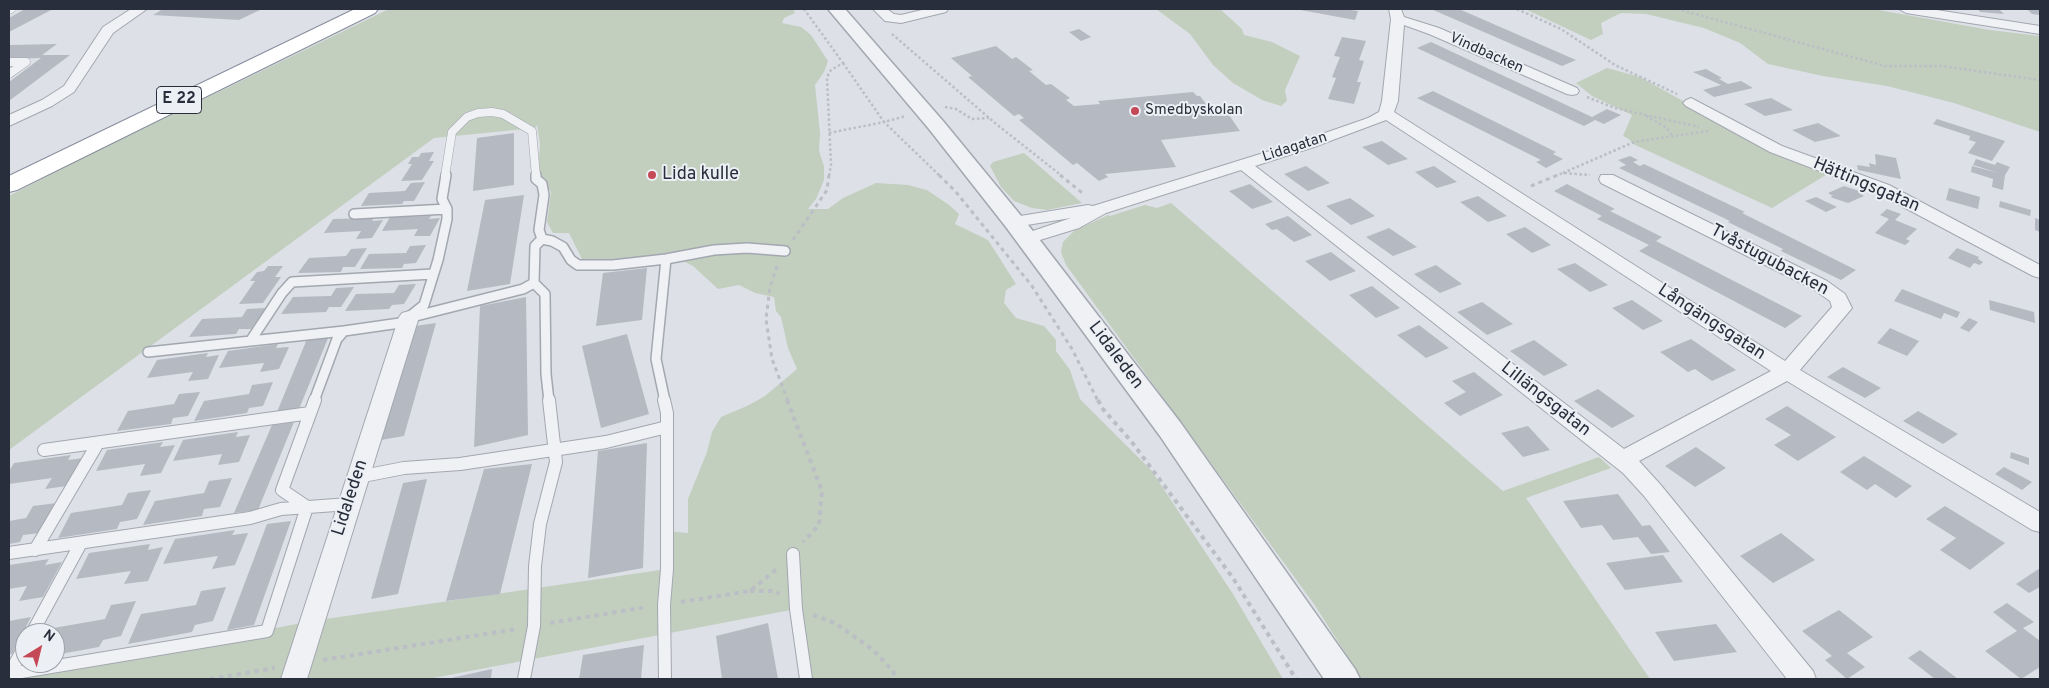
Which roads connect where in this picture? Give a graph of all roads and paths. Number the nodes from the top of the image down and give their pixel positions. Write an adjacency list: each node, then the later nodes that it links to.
1 (140, 9): 28 (street)
2 (338, 9): 14 (highway, E 22)
3 (369, 9): 36 (highway, E 22)
4 (821, 9): 16 (street, Lidaleden)
5 (836, 9): 16 (street, Lidaleden)
6 (879, 9): 7 (street)
7 (940, 9)
8 (1517, 9): 22 (path)
9 (1677, 9): 20 (path)
10 (1906, 9): 15 (street)
11 (1397, 14): 21 (street, Vindbacken); 24 (street)
12 (309, 19): 14 (highway)
13 (886, 29): 27 (path)
14 (292, 30): 32 (highway, E 22)
15 (2040, 30)
16 (869, 48): 41 (street, Lidaleden)
17 (9, 62): 19 (lane)
18 (843, 63): 29 (path)
19 (9, 74)
20 (2040, 80)
21 (1572, 91): 25 (path)
22 (1690, 103): 45 (street, Hättingsgatan)
23 (937, 109): 27 (path)
24 (1386, 114): 33 (street, Lidagatan); 37 (street, Långängsgatan)
25 (1640, 114): 31 (path); 31 (path)
26 (910, 115): 29 (path)
27 (989, 118): 38 (path)
28 (9, 121)
29 (884, 122): 30 (path); 76 (path)
30 (829, 133)
31 (1673, 137): 34 (path)
32 (9, 165)
33 (1244, 165): 41 (street, Lidagatan); 58 (street, Lillängsgatan)
34 (1563, 174): 35 (path); 37 (path)
35 (1607, 179): 52 (street, Tvåstugubacken)
36 (9, 185)
37 (1512, 195): 52 (street, Långängsgatan)
38 (1086, 196)
39 (447, 209): 40 (lane); 42 (lane); 46 (lane)
40 (354, 214)
41 (1021, 230): 77 (street, Lidaleden)
42 (542, 239): 44 (lane); 47 (lane)
43 (785, 251): 44 (lane)
44 (666, 259): 54 (lane)
45 (2040, 272)
46 (433, 274): 48 (lane); 50 (lane)
47 (534, 283): 48 (lane); 56 (lane)
48 (408, 320): 49 (lane); 59 (street, Lidaleden)
49 (344, 331): 50 (lane); 53 (lane)
50 (251, 340): 51 (lane)
51 (148, 352)
52 (1787, 372): 58 (street, Tvåstugubacken); 62 (street, Långängsgatan)
53 (310, 413): 55 (lane); 61 (lane)
54 (667, 427): 56 (lane); 73 (lane)
55 (98, 443): 57 (lane); 64 (lane)
56 (554, 449): 59 (lane); 72 (lane)
57 (44, 450)
58 (1622, 460): 78 (street, Lillängsgatan)
59 (358, 477): 60 (street, Lidaleden)
60 (349, 504): 61 (lane); 71 (street, Lidaleden)
61 (307, 507): 63 (lane); 70 (lane)
62 (2040, 523)
63 (81, 543): 64 (lane); 69 (lane)
64 (35, 550): 65 (lane)
65 (9, 553)
66 (793, 554): 68 (lane)
67 (750, 591): 68 (path)
68 (796, 609): 74 (lane); 75 (path)
69 (37, 623)
70 (9, 674)
71 (294, 679)
72 (524, 679)
73 (665, 679)
74 (806, 679)
75 (895, 679)
76 (1296, 679)
77 (1343, 679)
78 (1803, 679)

